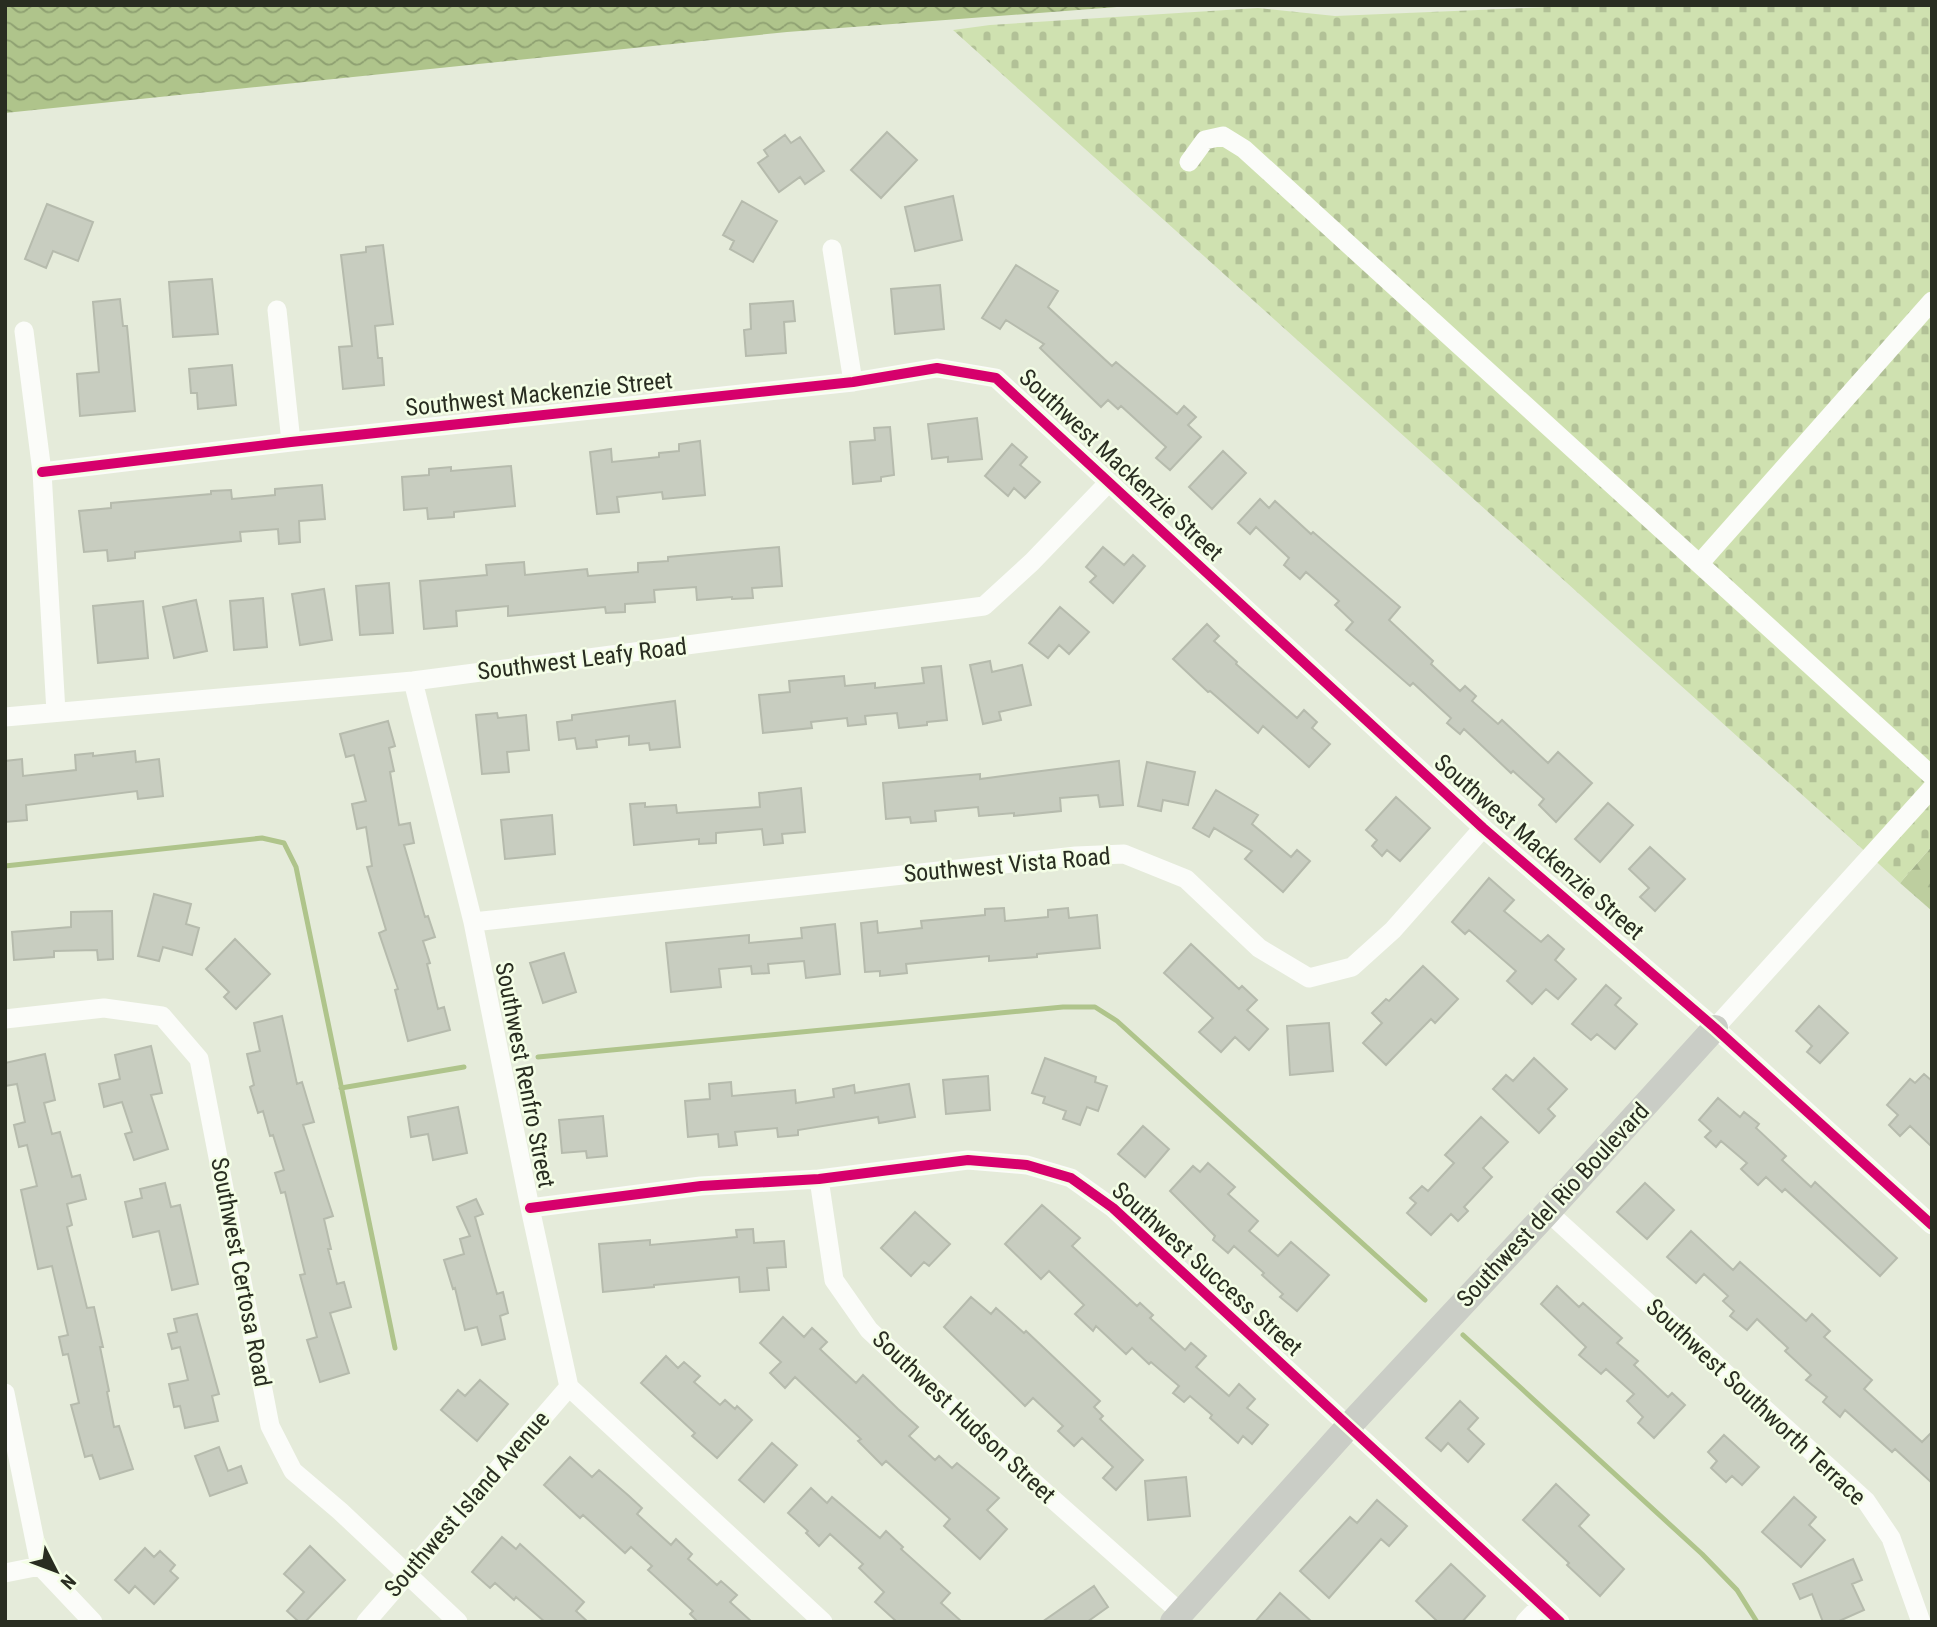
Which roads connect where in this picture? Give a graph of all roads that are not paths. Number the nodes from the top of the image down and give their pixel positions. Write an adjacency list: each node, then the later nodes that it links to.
1 (1189, 162): 10 (street)
2 (832, 249): 6 (street)
3 (1932, 301): 10 (street)
4 (276, 310): 7 (street)
5 (24, 331): 8 (street)
6 (853, 382): 7 (street, Southwest Mackenzie Street); 9 (street, Southwest Mackenzie Street)
7 (291, 442): 8 (street, Southwest Mackenzie Street)
8 (42, 472): 12 (street)
9 (1108, 483): 11 (street, Southwest Leafy Road); 16 (street, Southwest Mackenzie Street)
10 (1700, 563): 14 (street)
11 (413, 681): 12 (street, Southwest Leafy Road); 17 (street, Southwest Renfro Street)
12 (56, 712): 13 (street, Southwest Leafy Road)
13 (5, 717)
14 (1932, 776)
15 (1932, 788): 19 (street, Southwest del Rio Boulevard)
16 (1483, 828): 17 (street, Southwest Vista Road); 19 (street, Southwest Mackenzie Street)
17 (473, 922): 21 (street, Southwest Renfro Street)
18 (5, 1019): 29 (street, Southwest Certosa Road)
19 (1715, 1028): 22 (street, Southwest del Rio Boulevard); 23 (street, Southwest Mackenzie Street)
20 (819, 1179): 21 (street, Southwest Success Street); 26 (street, Southwest Success Street); 31 (street, Southwest Hudson Street)
21 (530, 1208): 24 (street, Southwest Renfro Street)
22 (1548, 1212): 26 (street, Southwest del Rio Boulevard); 38 (street, Southwest Southworth Terrace)
23 (1932, 1225)
24 (569, 1387): 29 (street, Southwest Island Avenue); 35 (street)
25 (5, 1393): 27 (street)
26 (1348, 1427): 30 (street, Southwest Success Street); 31 (street, Southwest del Rio Boulevard)
27 (40, 1566): 28 (street); 32 (street)
28 (5, 1573)
29 (407, 1575): 33 (street, Southwest Island Avenue); 34 (street, Southwest Certosa Road)
30 (1541, 1605): 36 (street); 37 (street, Southwest Success Street)
31 (1177, 1617)
32 (93, 1622)
33 (366, 1622)
34 (458, 1622)
35 (823, 1622)
36 (1525, 1622)
37 (1560, 1622)
38 (1921, 1622)

